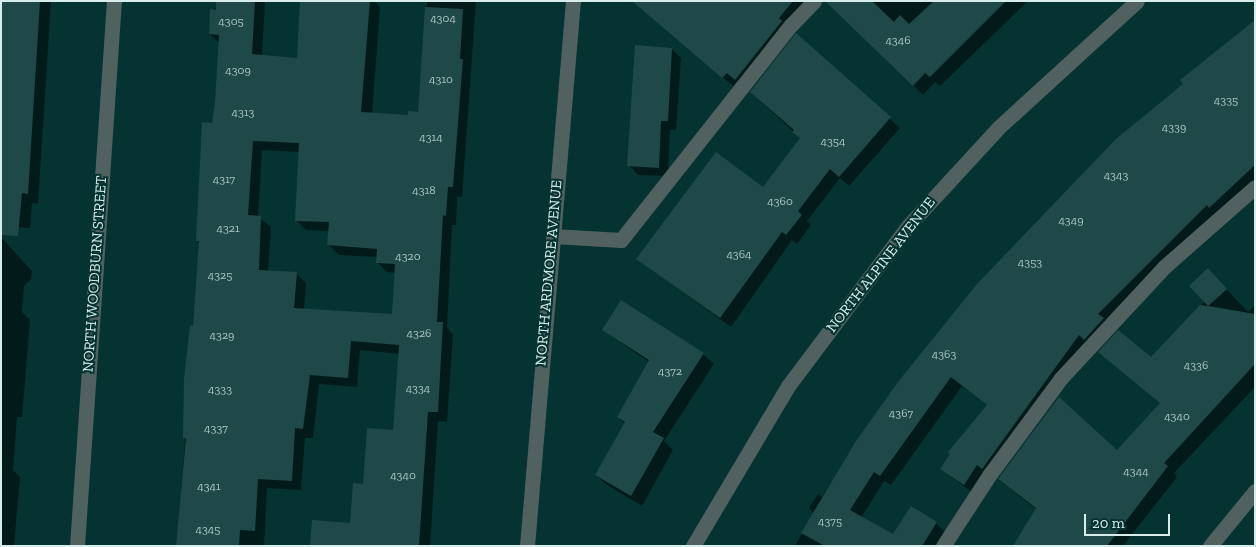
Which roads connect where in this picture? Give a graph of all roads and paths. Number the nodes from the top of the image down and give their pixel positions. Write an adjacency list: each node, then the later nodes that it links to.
1 (114, 1): 8 (street, NORTH WOODBURN STREET)
2 (573, 1): 6 (street, NORTH ARDMORE AVENUE)
3 (814, 1): 6 (street)
4 (1137, 1): 10 (street, NORTH ALPINE AVENUE)
5 (1255, 187): 11 (street)
6 (552, 236): 9 (street, NORTH ARDMORE AVENUE)
7 (1255, 491): 12 (street)
8 (77, 546)
9 (527, 546)
10 (694, 546)
11 (943, 546)
12 (1210, 546)

